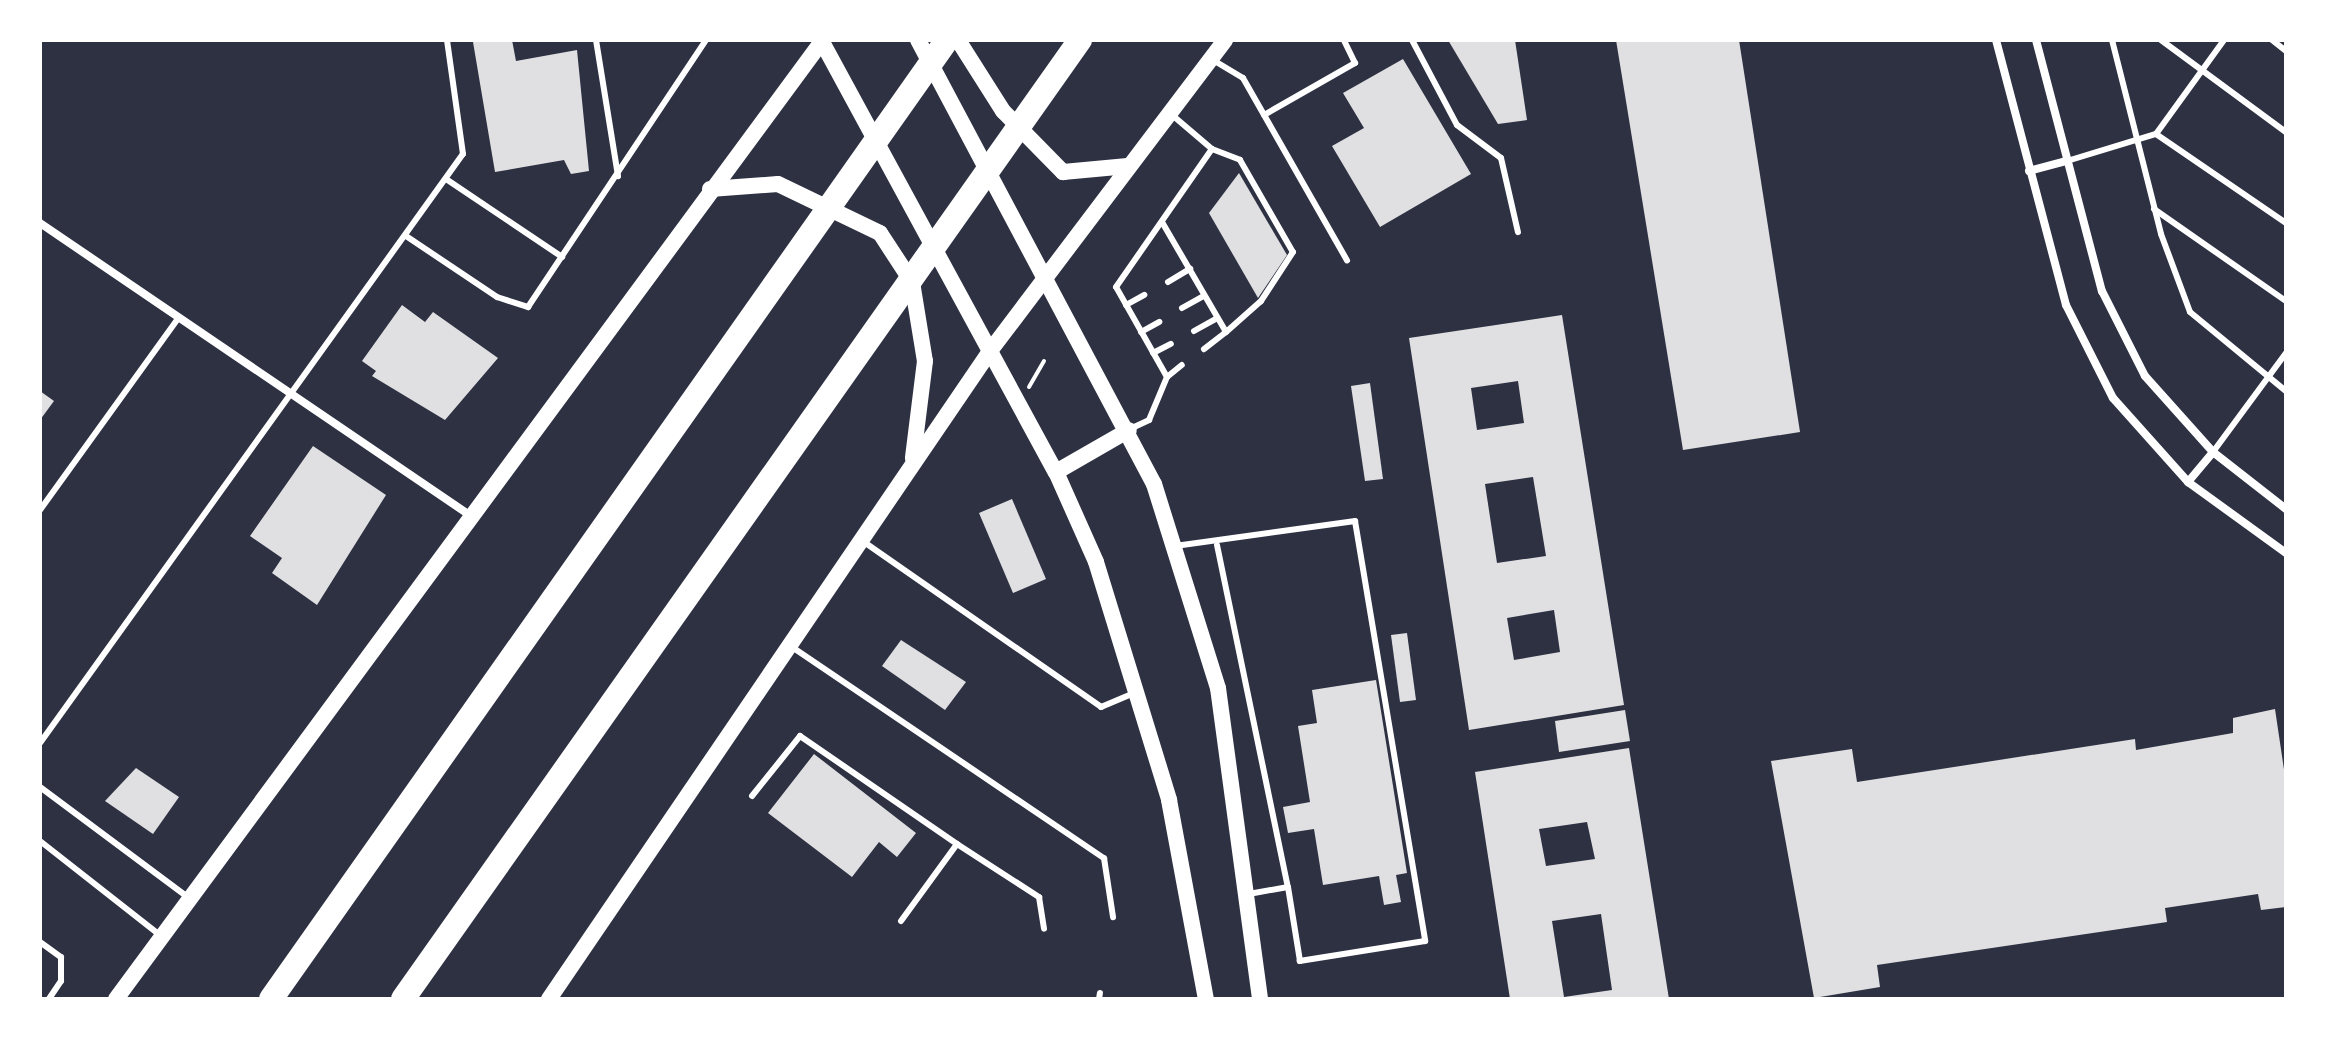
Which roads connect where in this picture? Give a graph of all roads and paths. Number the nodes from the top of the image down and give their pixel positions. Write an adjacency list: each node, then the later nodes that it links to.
1 (447, 40): 31 (lane)
2 (596, 40): 30 (lane)
3 (706, 40): 30 (lane)
4 (918, 40): 42 (main road)
5 (947, 40): 96 (highway)
6 (958, 40): 28 (main road)
7 (1225, 40): 19 (main road)
8 (1344, 40): 22 (lane)
9 (1412, 40): 37 (lane)
10 (1996, 40): 29 (street)
11 (2036, 40): 27 (street)
12 (2112, 40): 25 (lane)
13 (2161, 40): 20 (lane)
14 (2224, 40): 20 (lane)
15 (2272, 40): 18 (lane)
16 (822, 41): 32 (main road); 57 (main road)
17 (1075, 46): 97 (highway)
18 (2286, 51)
19 (1211, 59): 21 (main road); 22 (lane)
20 (2203, 69): 23 (lane); 24 (lane)
21 (1169, 113): 26 (lane); 28 (main road)
22 (1264, 115): 40 (lane)
23 (2286, 132)
24 (2156, 134): 25 (lane); 36 (lane)
25 (2136, 143): 27 (lane); 33 (lane)
26 (1212, 149): 34 (lane); 54 (lane)
27 (2067, 161): 29 (street); 68 (street)
28 (1128, 166): 42 (main road)
29 (2029, 171): 71 (street)
30 (618, 176): 39 (lane)
31 (446, 179): 38 (lane); 39 (lane)
32 (710, 189): 69 (main road); 74 (main road)
33 (2154, 209): 46 (lane); 63 (lane)
34 (1162, 222): 41 (lane); 47 (lane)
35 (40, 223): 50 (street)
36 (2286, 223)
37 (1518, 232)
38 (406, 236): 39 (lane); 66 (lane)
39 (562, 257)
40 (1347, 260)
41 (1190, 269): 43 (lane); 45 (lane)
42 (1049, 280): 57 (main road); 67 (main road)
43 (1168, 282)
44 (1144, 295): 47 (lane)
45 (1204, 296): 48 (lane); 49 (lane)
46 (2286, 301)
47 (1126, 305): 53 (lane)
48 (1182, 308)
49 (1217, 318): 52 (lane); 54 (lane)
50 (178, 319): 66 (street); 73 (lane)
51 (1159, 322): 53 (lane)
52 (1194, 331)
53 (1141, 332): 58 (lane)
54 (1226, 332): 56 (lane)
55 (1171, 344): 58 (lane)
56 (1204, 349)
57 (990, 351): 69 (main road); 70 (main road)
58 (1153, 353): 62 (lane)
59 (2286, 353): 63 (lane)
60 (1044, 361): 64 (path)
61 (1182, 365): 62 (lane)
62 (1167, 377): 67 (lane)
63 (2268, 378): 65 (lane); 68 (lane)
64 (1028, 390)
65 (2286, 391)
66 (293, 398): 74 (street); 81 (lane)
67 (1129, 430): 70 (main road); 77 (main road)
68 (2213, 452): 71 (street); 72 (street)
69 (913, 463): 75 (main road)
70 (1056, 472): 80 (main road)
71 (2188, 482): 78 (street)
72 (2286, 509)
73 (40, 510)
74 (468, 514): 88 (main road)
75 (861, 540): 79 (main road); 80 (lane)
76 (1217, 545): 77 (lane); 86 (lane); 86 (lane)
77 (1175, 546): 87 (main road)
78 (2286, 553)
79 (789, 645): 89 (lane); 98 (main road)
80 (1139, 691): 99 (main road)
81 (40, 743)
82 (40, 787): 88 (lane)
83 (752, 796): 85 (lane)
84 (40, 841): 92 (lane)
85 (957, 844): 90 (lane); 91 (lane)
86 (1288, 887): 87 (lane)
87 (1246, 895): 100 (main road)
88 (186, 896): 92 (main road)
89 (1113, 917)
90 (901, 921)
91 (1044, 929)
92 (160, 935): 95 (main road)
93 (40, 942): 94 (lane)
94 (49, 999)
95 (116, 999)
96 (271, 999)
97 (403, 999)
98 (549, 999)
99 (1206, 999)
100 (1260, 999)

